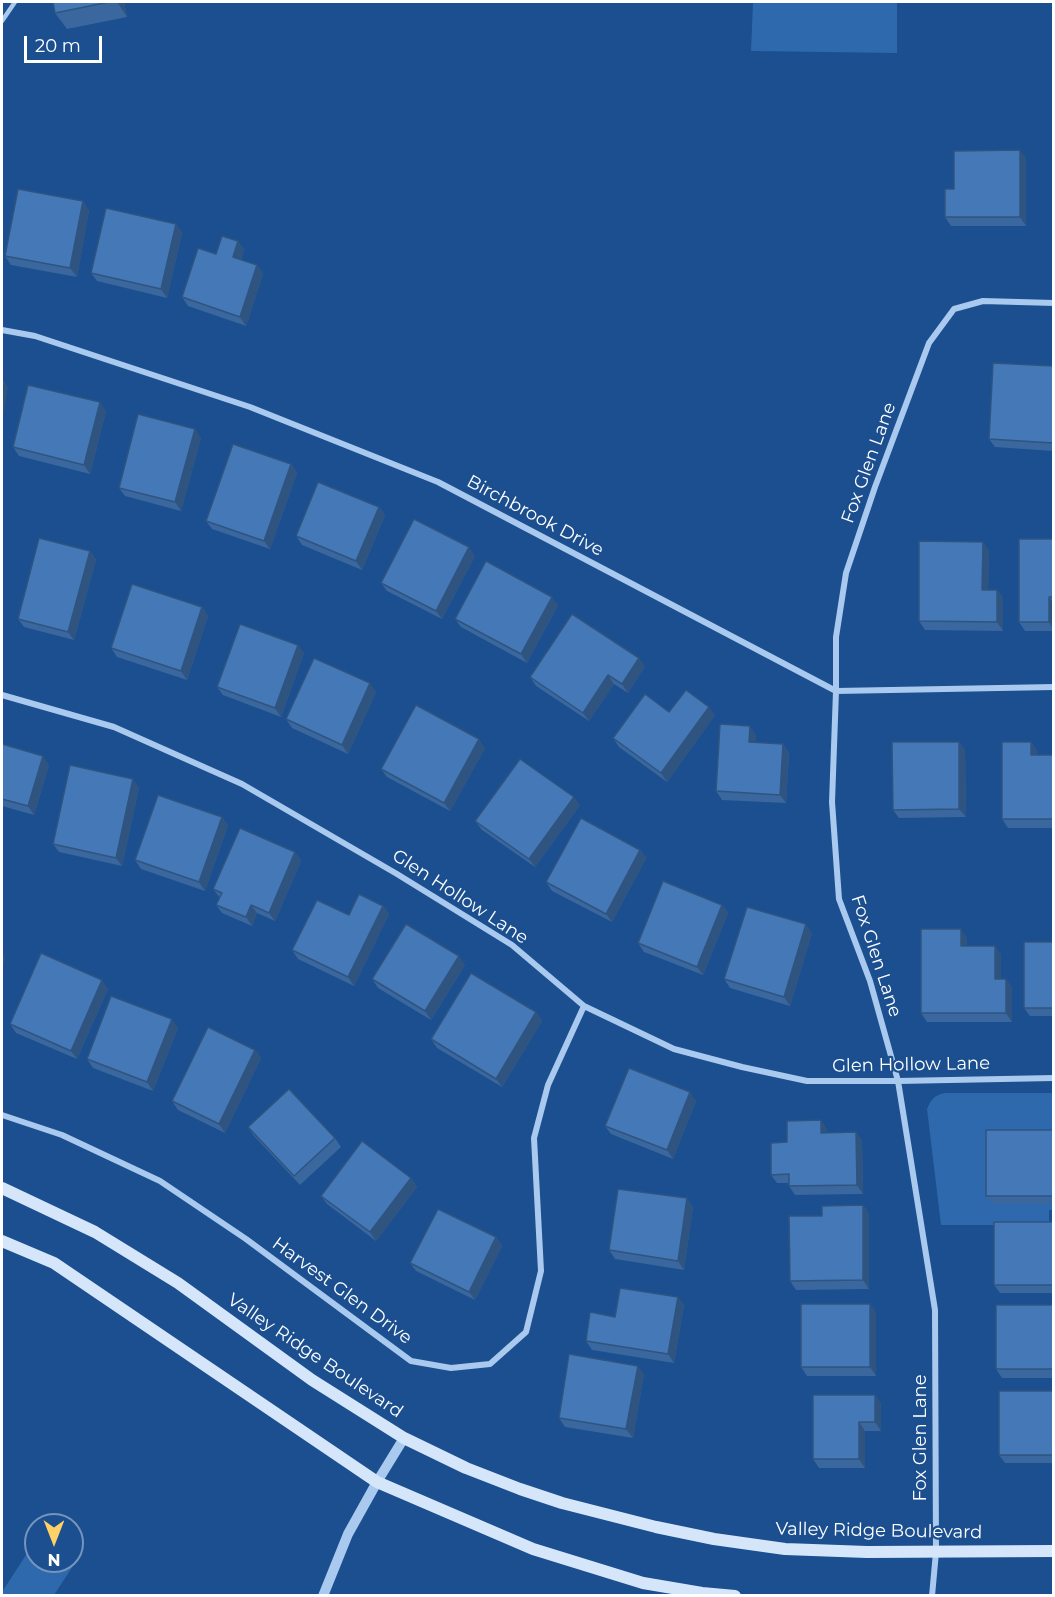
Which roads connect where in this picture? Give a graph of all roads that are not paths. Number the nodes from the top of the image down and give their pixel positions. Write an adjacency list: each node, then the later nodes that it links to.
1 (15, 2): 2 (lane)
2 (2, 21)
3 (1053, 303): 6 (street, Fox Glen Lane)
4 (2, 330): 6 (street, Birchbrook Drive)
5 (1053, 687): 6 (street, Birchbrook Drive)
6 (836, 691): 10 (street, Fox Glen Lane)
7 (2, 695): 8 (street, Glen Hollow Lane)
8 (584, 1006): 10 (street, Glen Hollow Lane); 11 (street, Harvest Glen Drive)
9 (1053, 1078): 10 (street, Glen Hollow Lane)
10 (898, 1082): 17 (street, Fox Glen Lane)
11 (2, 1115)
12 (2, 1188): 14 (main road, Valley Ridge Boulevard)
13 (2, 1241): 15 (main road)
14 (404, 1438): 15 (street); 17 (main road, Valley Ridge Boulevard)
15 (377, 1482): 18 (street); 19 (main road)
16 (1053, 1551): 17 (main road, Valley Ridge Boulevard)
17 (936, 1552): 20 (street, Fox Glen Lane)
18 (323, 1596)
19 (735, 1596)
20 (932, 1596)

